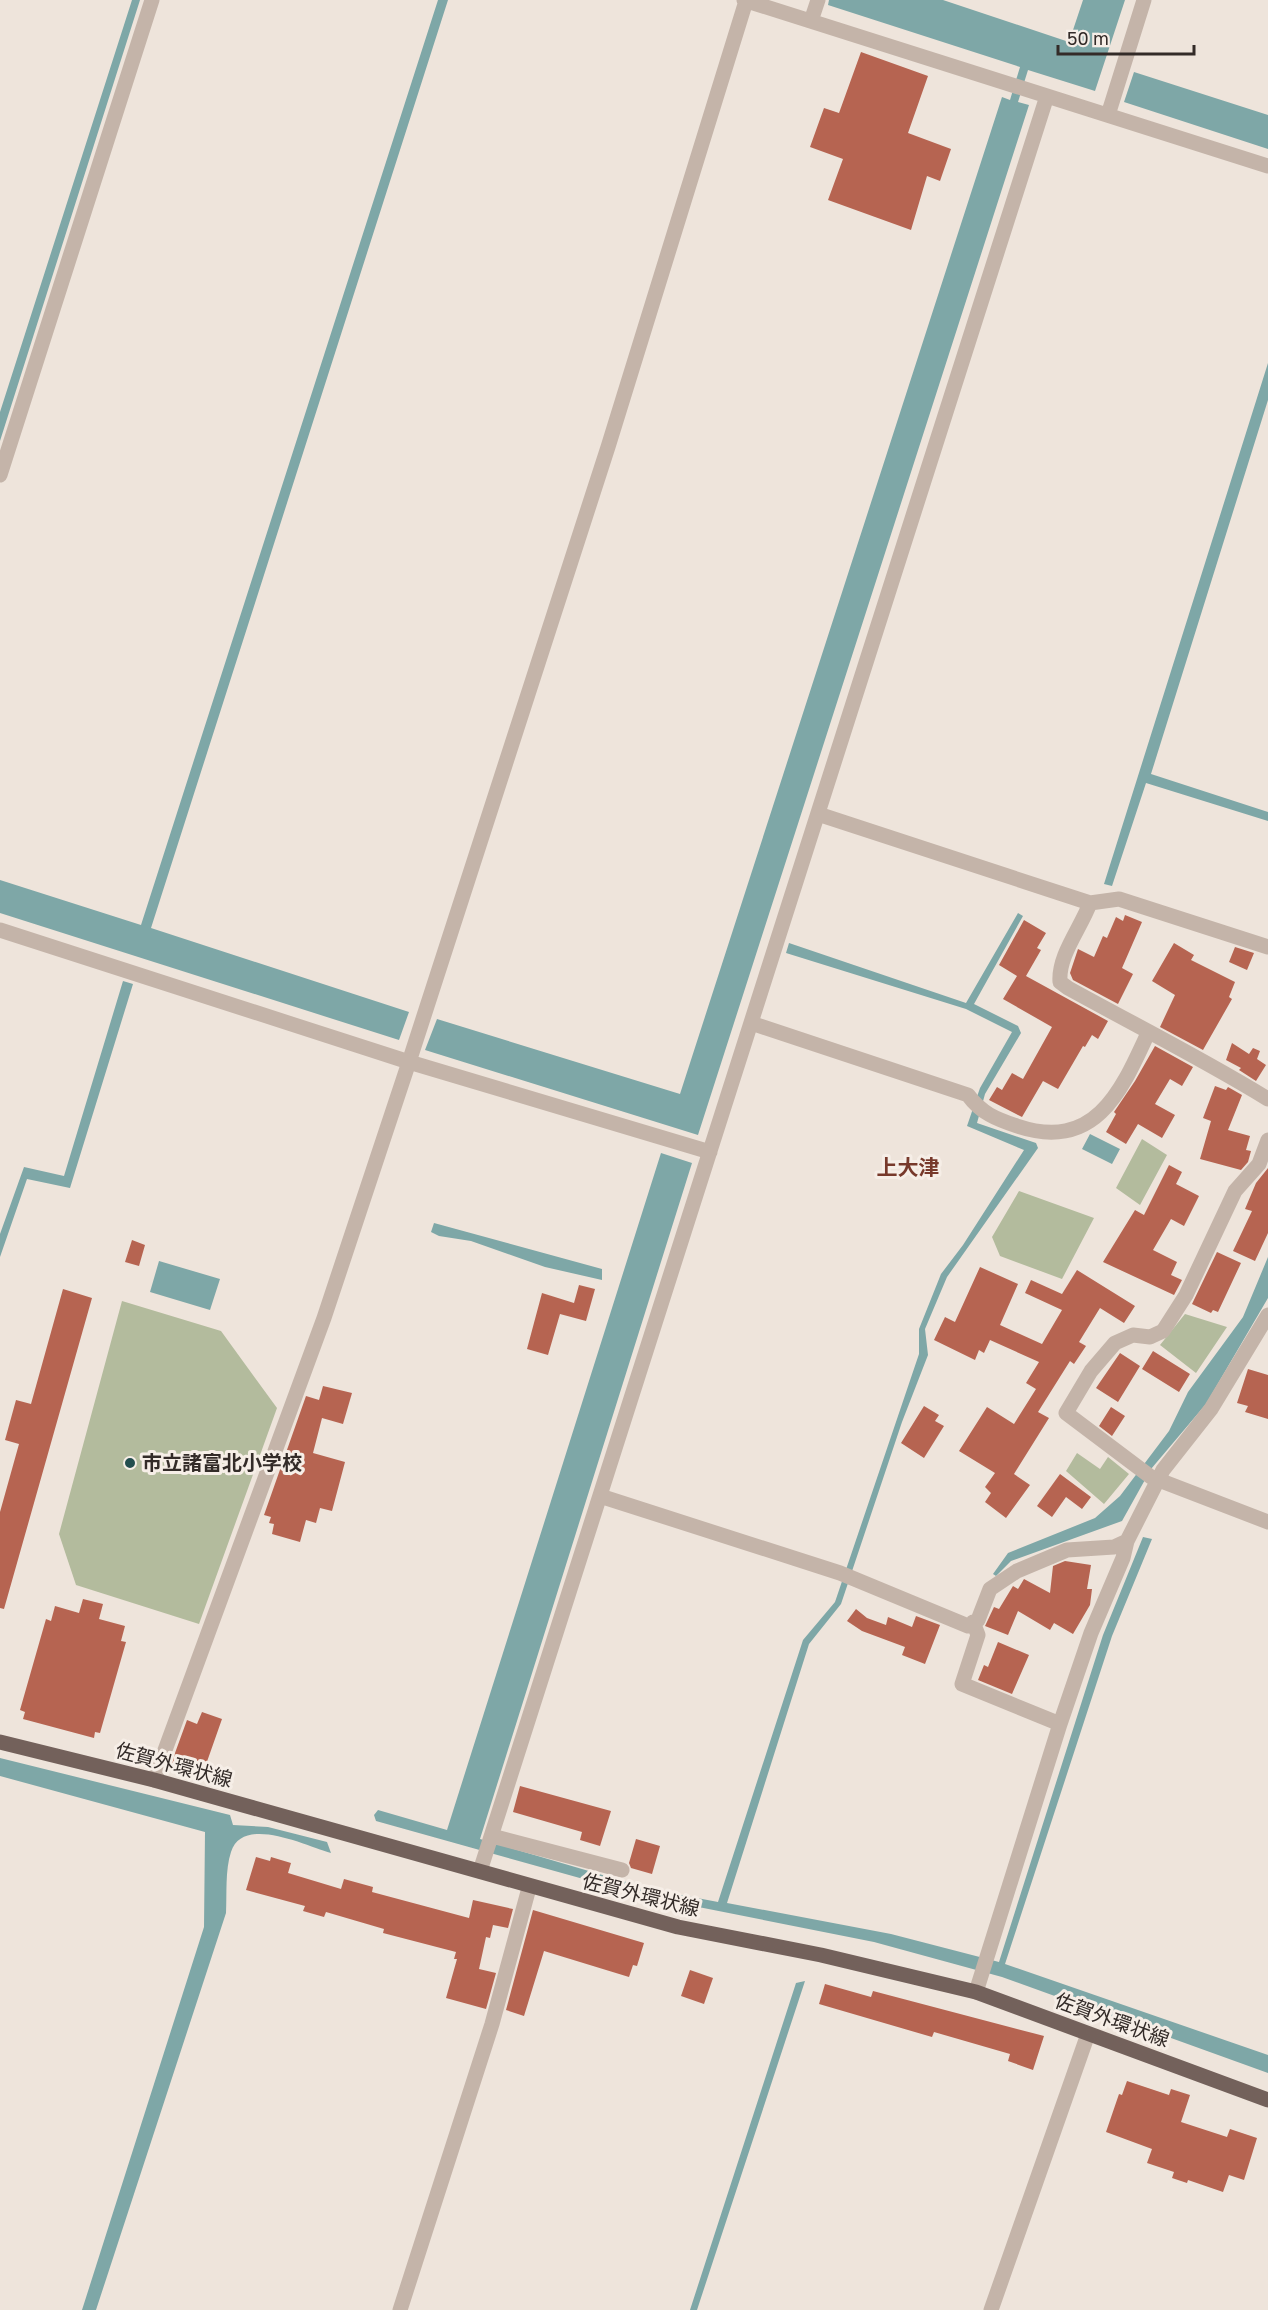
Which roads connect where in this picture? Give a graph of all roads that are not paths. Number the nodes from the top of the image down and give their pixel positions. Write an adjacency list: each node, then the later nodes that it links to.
1 (152, 0): 9 (street)
2 (745, 0): 5 (street); 16 (street)
3 (818, 0): 5 (street)
4 (1144, 0): 7 (street)
5 (811, 21): 6 (street)
6 (1047, 96): 7 (street); 10 (street)
7 (1108, 115): 8 (street)
8 (1268, 166)
9 (0, 475)
10 (818, 814): 11 (street); 14 (street)
11 (1090, 903): 13 (street); 15 (street)
12 (0, 930): 16 (street)
13 (1268, 947)
14 (751, 1023): 15 (street); 19 (street)
15 (1148, 1033): 17 (street)
16 (410, 1062): 19 (street); 28 (street)
17 (1268, 1100)
18 (1268, 1140): 21 (street)
19 (710, 1152): 22 (street)
20 (1268, 1315): 21 (street)
21 (1155, 1479): 23 (street); 24 (street)
22 (600, 1496): 25 (street); 29 (street)
23 (1268, 1522)
24 (1127, 1541): 25 (street); 26 (street)
25 (973, 1622): 26 (street)
26 (1060, 1724): 33 (street)
27 (0, 1742): 28 (main road, 佐賀外環状線)
28 (154, 1780): 31 (main road, 佐賀外環状線)
29 (491, 1837): 30 (street); 31 (street)
30 (622, 1870)
31 (480, 1871): 32 (main road, 佐賀外環状線)
32 (529, 1888): 33 (main road, 佐賀外環状線); 36 (street)
33 (976, 1992): 34 (main road, 佐賀外環状線)
34 (1088, 2034): 35 (main road, 佐賀外環状線); 37 (street)
35 (1268, 2100)
36 (400, 2310)
37 (991, 2310)

